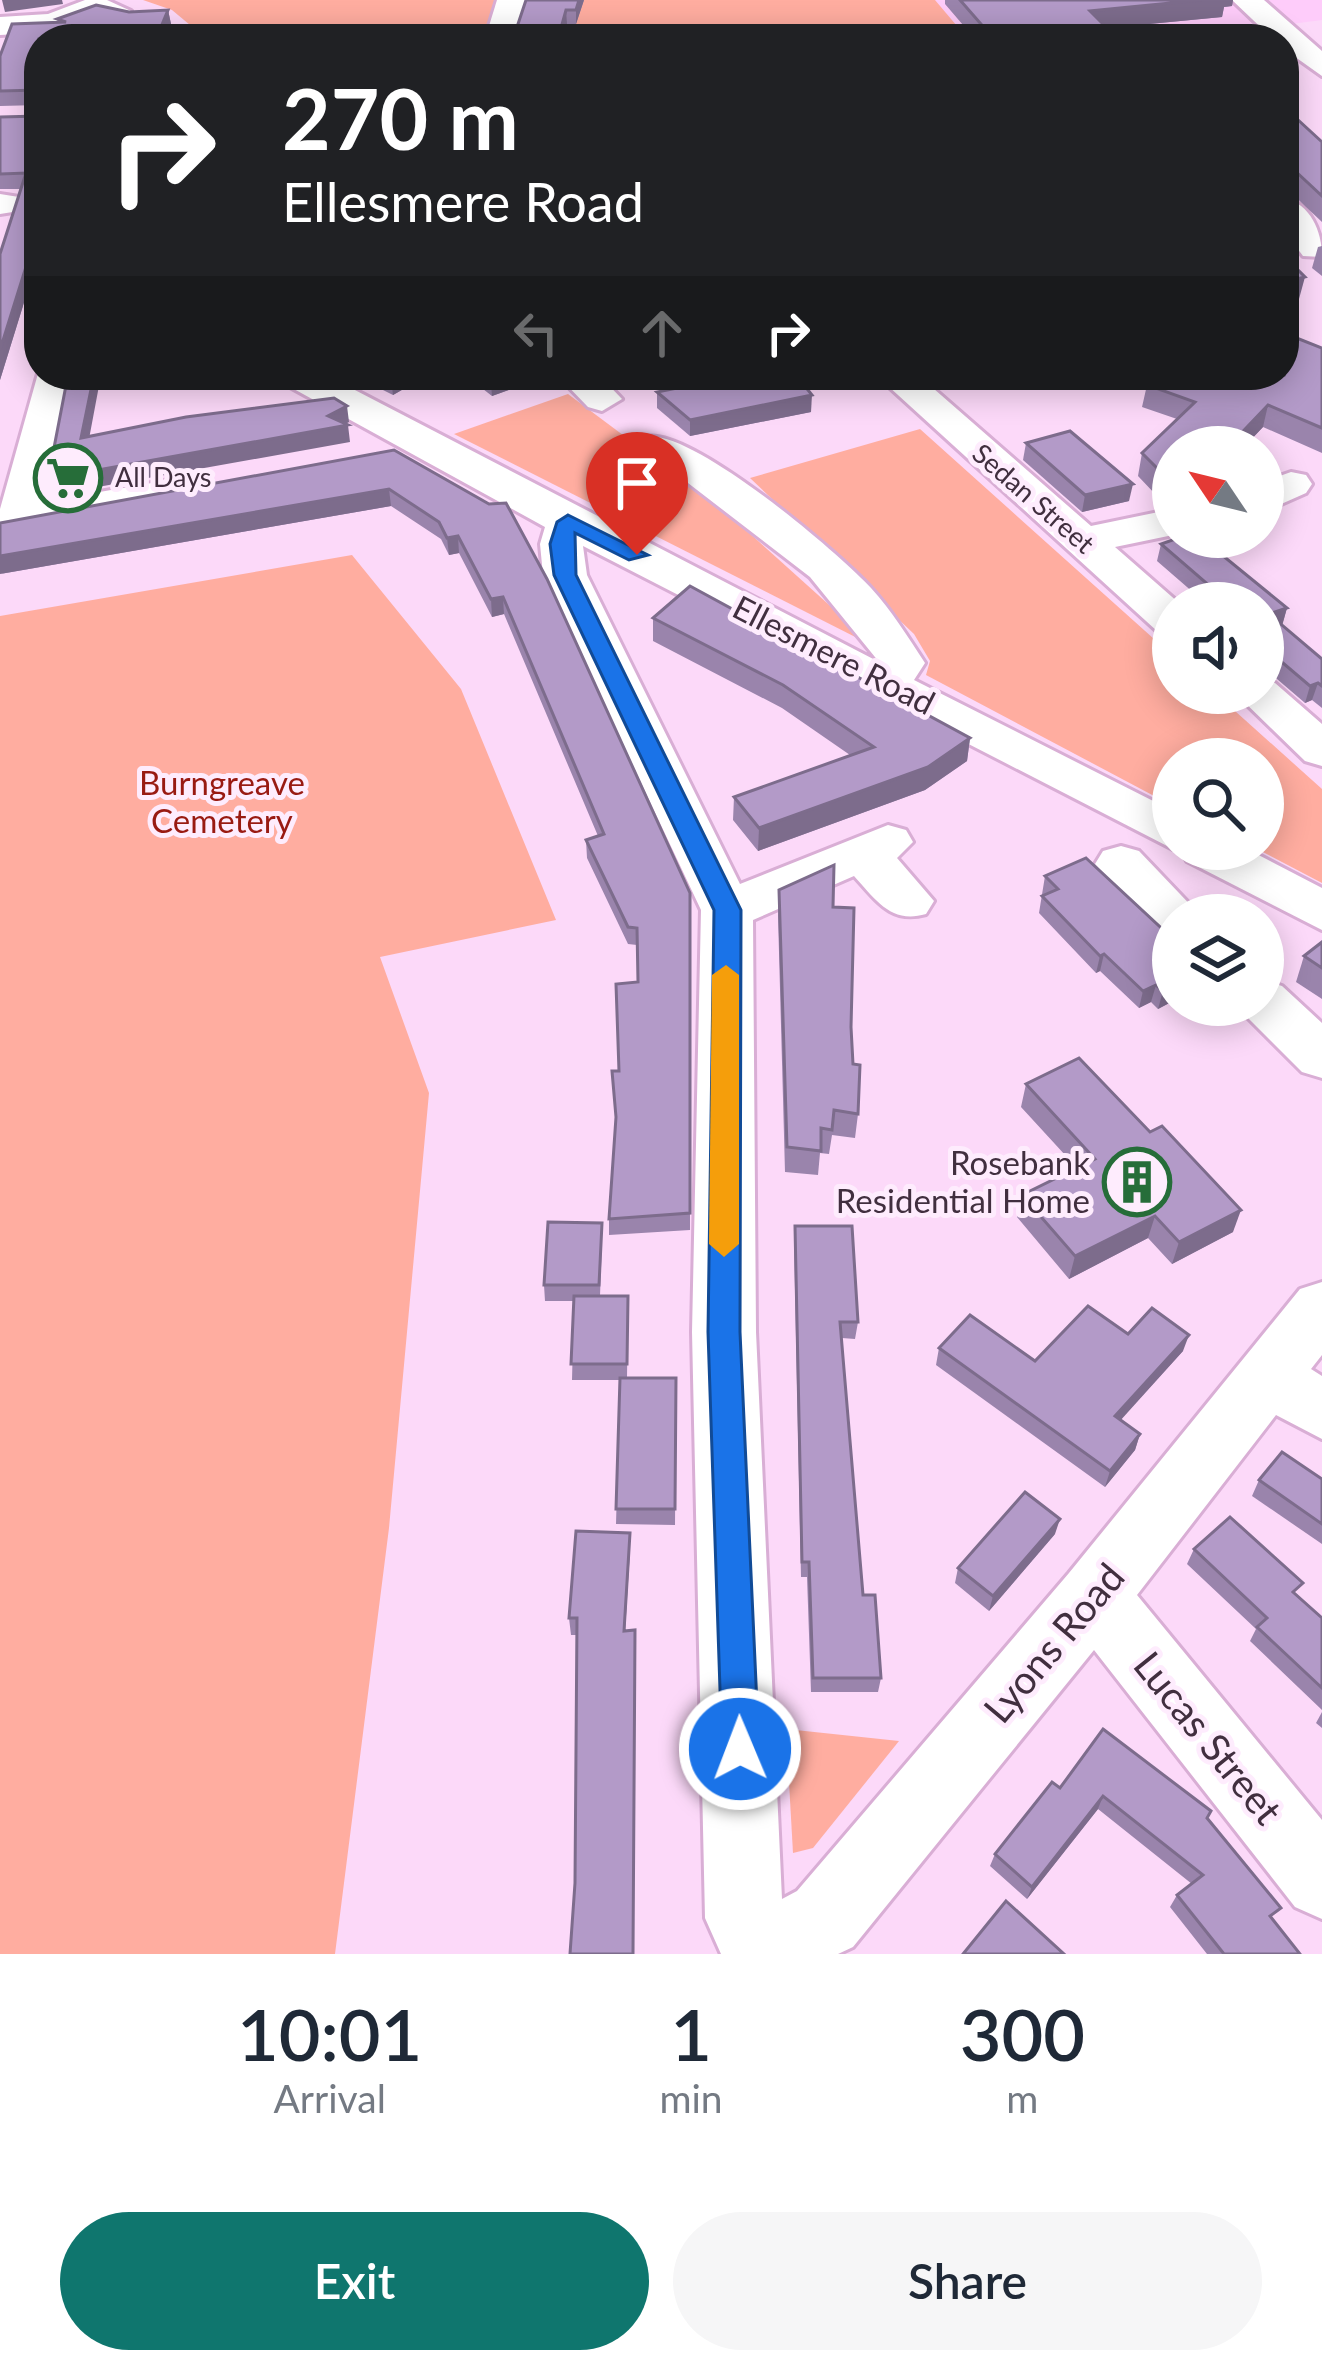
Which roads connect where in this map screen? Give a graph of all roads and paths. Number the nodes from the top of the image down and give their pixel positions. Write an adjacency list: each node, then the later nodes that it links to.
1 (1255, 7): 2 (street)
2 (1302, 9)
3 (116, 11): 4 (street)
4 (36, 24)
5 (4, 26): 6 (street)
6 (24, 41)
7 (50, 390): 14 (street)
8 (326, 390): 10 (street, Ellesmere Road)
9 (912, 390): 17 (street, Sedan Street)
10 (432, 444): 12 (street); 15 (street, Ellesmere Road)
11 (660, 446): 19 (street)
12 (362, 457)
13 (220, 483): 14 (street)
14 (11, 520)
15 (568, 522): 19 (street, Ellesmere Road); 27 (street)
16 (1152, 526): 17 (street)
17 (1079, 541): 18 (street, Sedan Street)
18 (1152, 603)
19 (889, 684): 22 (street, Ellesmere Road)
20 (1282, 714): 21 (street)
21 (1322, 750)
22 (1152, 821)
23 (1121, 864): 25 (street)
24 (1245, 870): 28 (street)
25 (1152, 894)
26 (908, 901): 27 (street)
27 (728, 910): 35 (street)
28 (1322, 911)
29 (1284, 1020): 30 (street)
30 (1322, 1057)
31 (1322, 1308): 32 (street, Lyons Road)
32 (1295, 1393): 33 (street, Lyons Road)
33 (1094, 1596): 34 (street, Lucas Street); 35 (street, Lyons Road)
34 (1322, 1880)
35 (760, 1947)

